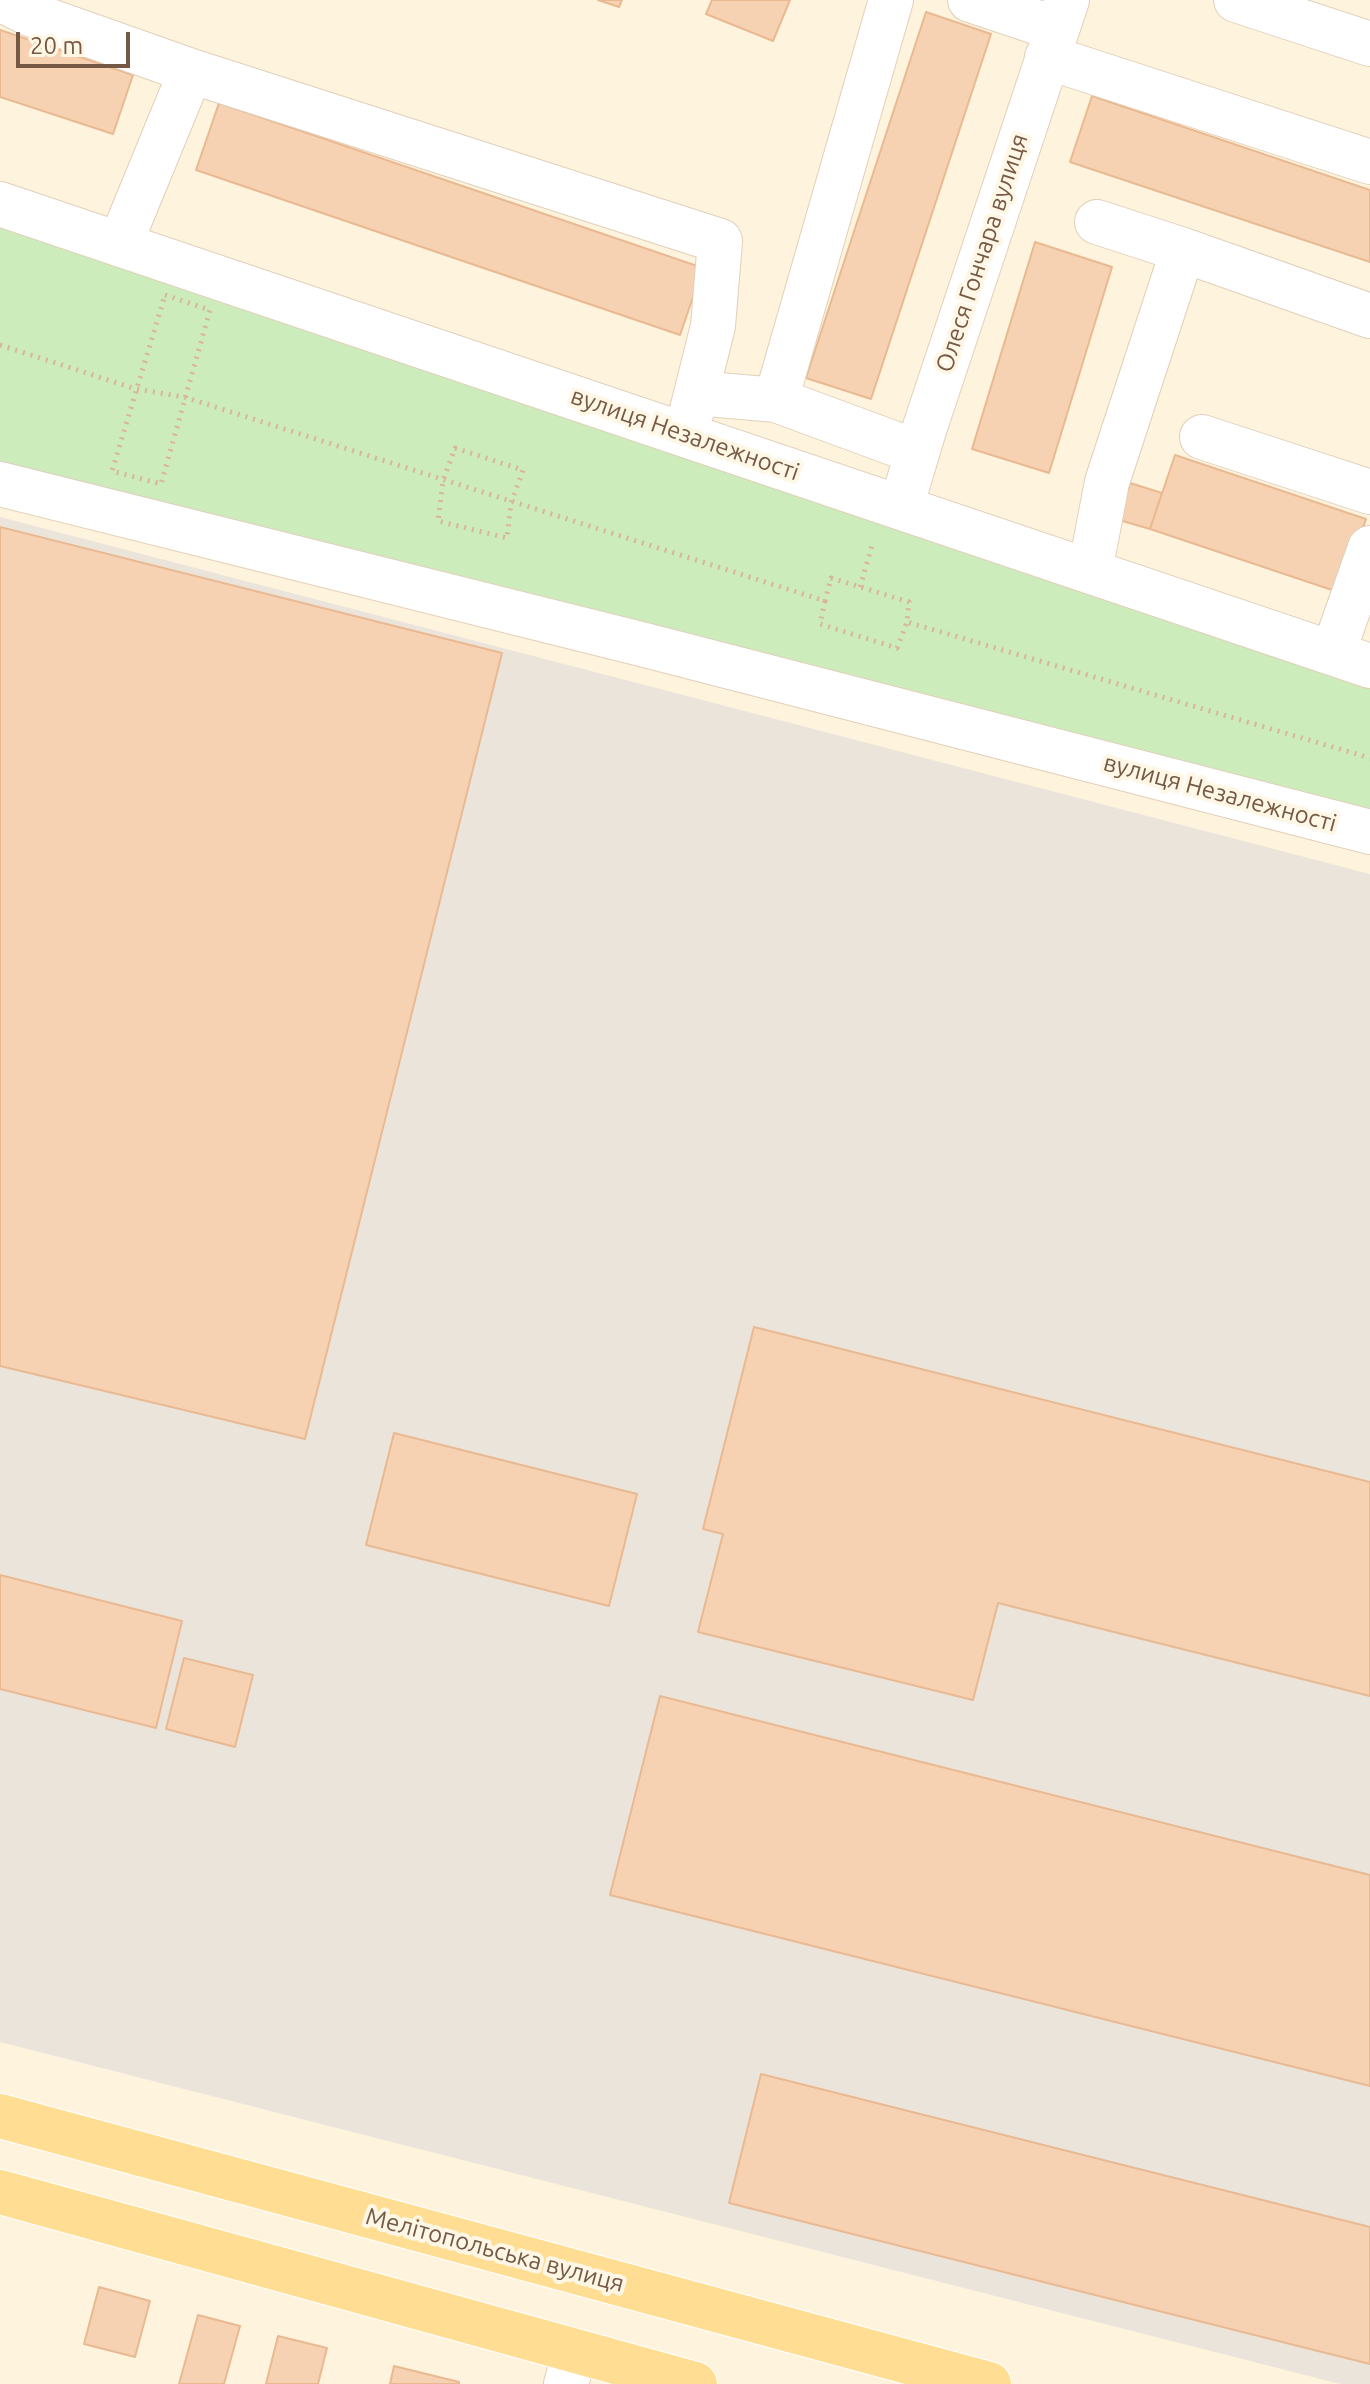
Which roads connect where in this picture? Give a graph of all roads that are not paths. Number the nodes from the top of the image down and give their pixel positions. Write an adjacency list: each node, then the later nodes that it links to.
1 (2, 0): 7 (street)
2 (891, 0): 15 (street)
3 (970, 0): 5 (street)
4 (1236, 0): 6 (street)
5 (1057, 29): 8 (street); 18 (street, Олеся Гончара вулиця)
6 (1370, 44)
7 (191, 71): 11 (street); 14 (street)
8 (1370, 162)
9 (0, 204): 11 (street, вулиця Незалежності)
10 (1097, 222): 12 (street)
11 (120, 244): 16 (street, вулиця Незалежності)
12 (1183, 250): 13 (street); 23 (street)
13 (1370, 316)
14 (697, 393): 15 (street); 16 (street)
15 (776, 400): 18 (street)
16 (686, 434): 21 (street, вулиця Незалежності)
17 (1202, 437): 20 (street)
18 (917, 452): 21 (street, Олеся Гончара вулиця)
19 (0, 484): 25 (street, вулиця Незалежності)
20 (1370, 492)
21 (901, 507): 23 (street, вулиця Незалежності)
22 (1370, 548): 24 (street)
23 (1090, 571): 24 (street, вулиця Незалежності)
24 (1351, 659)
25 (1370, 832)
26 (0, 2116): 30 (main road, Мелітопольська вулиця)
27 (0, 2192): 28 (main road)
28 (570, 2368): 29 (main road)
29 (695, 2384)
30 (989, 2384)

